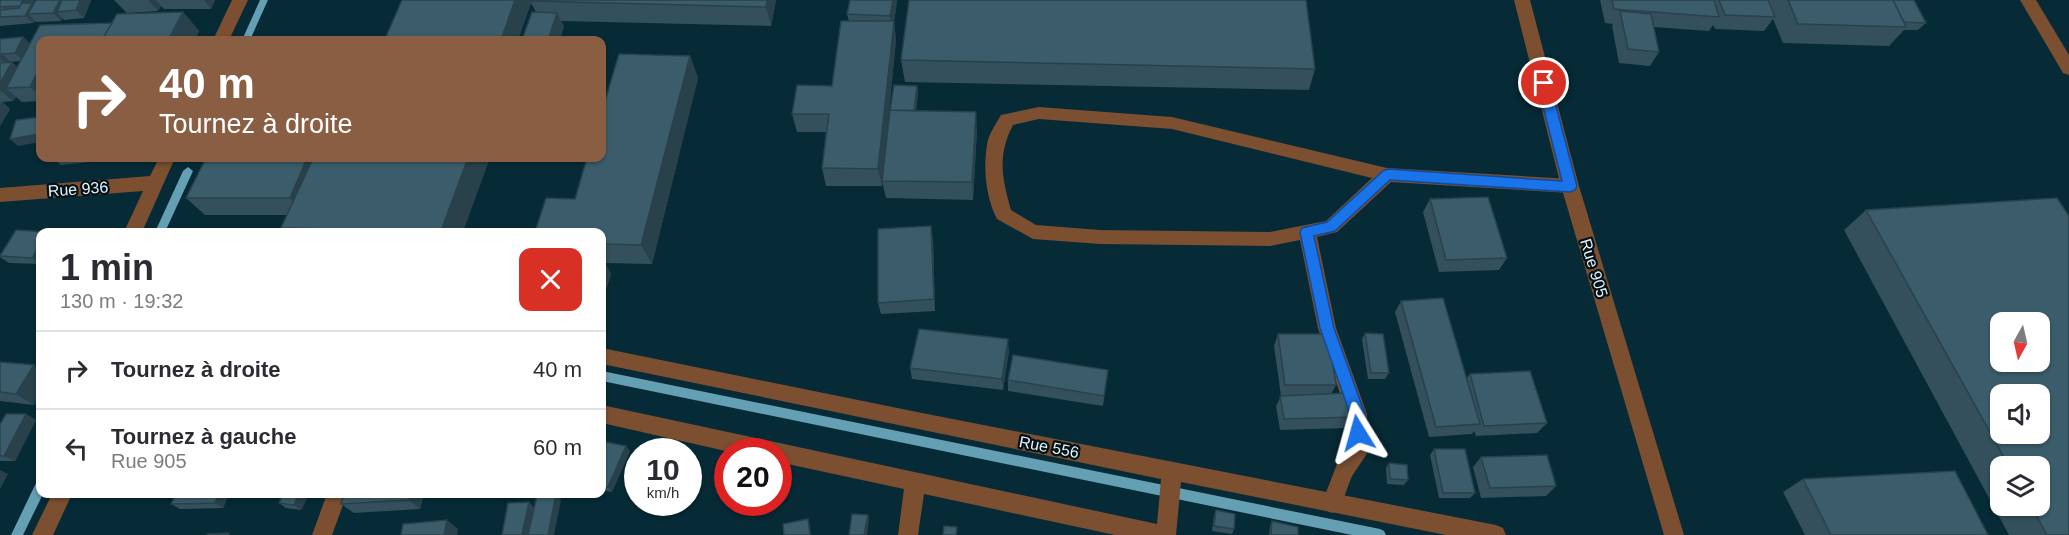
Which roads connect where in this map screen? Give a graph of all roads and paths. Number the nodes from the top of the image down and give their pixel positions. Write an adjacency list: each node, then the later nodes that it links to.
1 (240, 0): 4 (street)
2 (1522, 0): 9 (street, Rue 905)
3 (2028, 0): 5 (street)
4 (223, 36)
5 (2069, 69)
6 (165, 162): 8 (street)
7 (1388, 175): 9 (street); 12 (street); 12 (street)
8 (155, 183): 10 (street, Rue 936); 11 (street)
9 (1570, 186): 27 (street, Rue 905)
10 (0, 195)
11 (135, 228)
12 (1306, 232): 21 (street)
13 (606, 357): 17 (street, Rue 556)
14 (606, 415): 15 (street)
15 (714, 439)
16 (792, 456): 18 (street)
17 (1171, 478): 21 (street, Rue 556); 25 (street)
18 (915, 483): 24 (street); 25 (street)
19 (60, 498): 22 (street)
20 (336, 498): 23 (street)
21 (1332, 503): 26 (street, Rue 556)
22 (42, 535)
23 (322, 535)
24 (908, 535)
25 (1164, 535)
26 (1496, 535)
27 (1674, 535)

